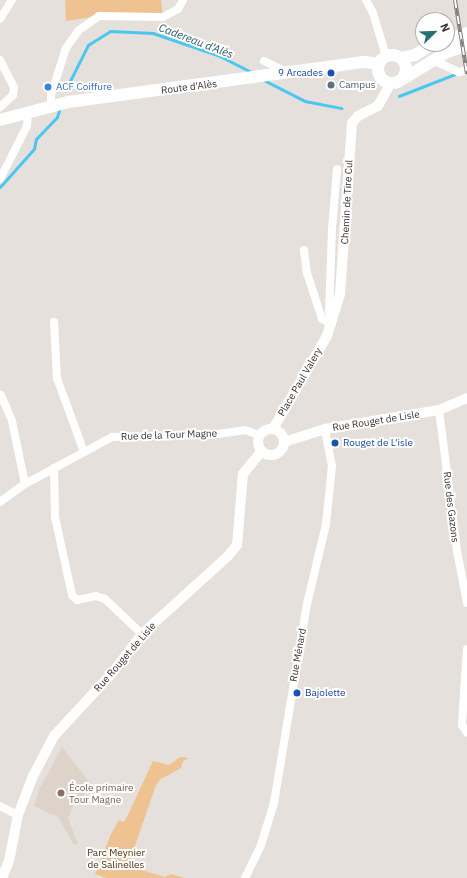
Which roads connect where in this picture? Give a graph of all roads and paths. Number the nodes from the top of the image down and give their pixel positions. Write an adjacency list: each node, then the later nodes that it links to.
1 (12, 0): 4 (street)
2 (183, 0): 18 (street)
3 (366, 0): 11 (street)
4 (0, 19)
5 (467, 33): 6 (main road)
6 (455, 37)
7 (467, 45): 12 (main road)
8 (420, 52): 9 (main road)
9 (401, 58): 11 (main road); 16 (main road)
10 (0, 60): 19 (street)
11 (382, 60): 15 (main road, Route d'Alès); 17 (main road)
12 (433, 60): 14 (street); 16 (main road)
13 (264, 61): 15 (street)
14 (467, 70)
15 (285, 73): 18 (main road, Route d'Alès)
16 (403, 79): 17 (main road)
17 (390, 84): 26 (street, Chemin de Tire Cul)
18 (51, 106): 20 (main road, Route d'Alès)
19 (0, 107)
20 (28, 112): 21 (main road, Route d'Alès); 23 (street)
21 (0, 120)
22 (337, 169): 26 (street)
23 (0, 179)
24 (304, 250): 26 (street)
25 (54, 322): 35 (street)
26 (332, 324): 27 (street, Chemin de Tire Cul)
27 (327, 336): 31 (street, Place Paul Valery)
28 (1, 395): 38 (street)
29 (467, 398): 30 (street, Rue Rouget de Lisle)
30 (439, 410): 32 (street, Rue Rouget de Lisle); 40 (street, Rue des Gazons)
31 (273, 429): 33 (street); 34 (street)
32 (325, 429): 34 (street, Rue Rouget de Lisle); 47 (street, Rue Ménard)
33 (259, 435): 35 (street, Rue de la Tour Magne); 36 (street)
34 (284, 442): 36 (street)
35 (84, 452): 37 (street, Rue de la Tour Magne)
36 (261, 452): 41 (street, Rue Rouget de Lisle)
37 (54, 468): 38 (street, Rue de la Tour Magne); 41 (street)
38 (25, 484): 39 (street, Rue de la Tour Magne)
39 (0, 502)
40 (467, 603)
41 (142, 634): 45 (street, Rue Rouget de Lisle)
42 (467, 649): 43 (street)
43 (467, 733)
44 (0, 806): 45 (street)
45 (18, 815): 46 (street, Rue Rouget de Lisle)
46 (2, 878)
47 (245, 878)

